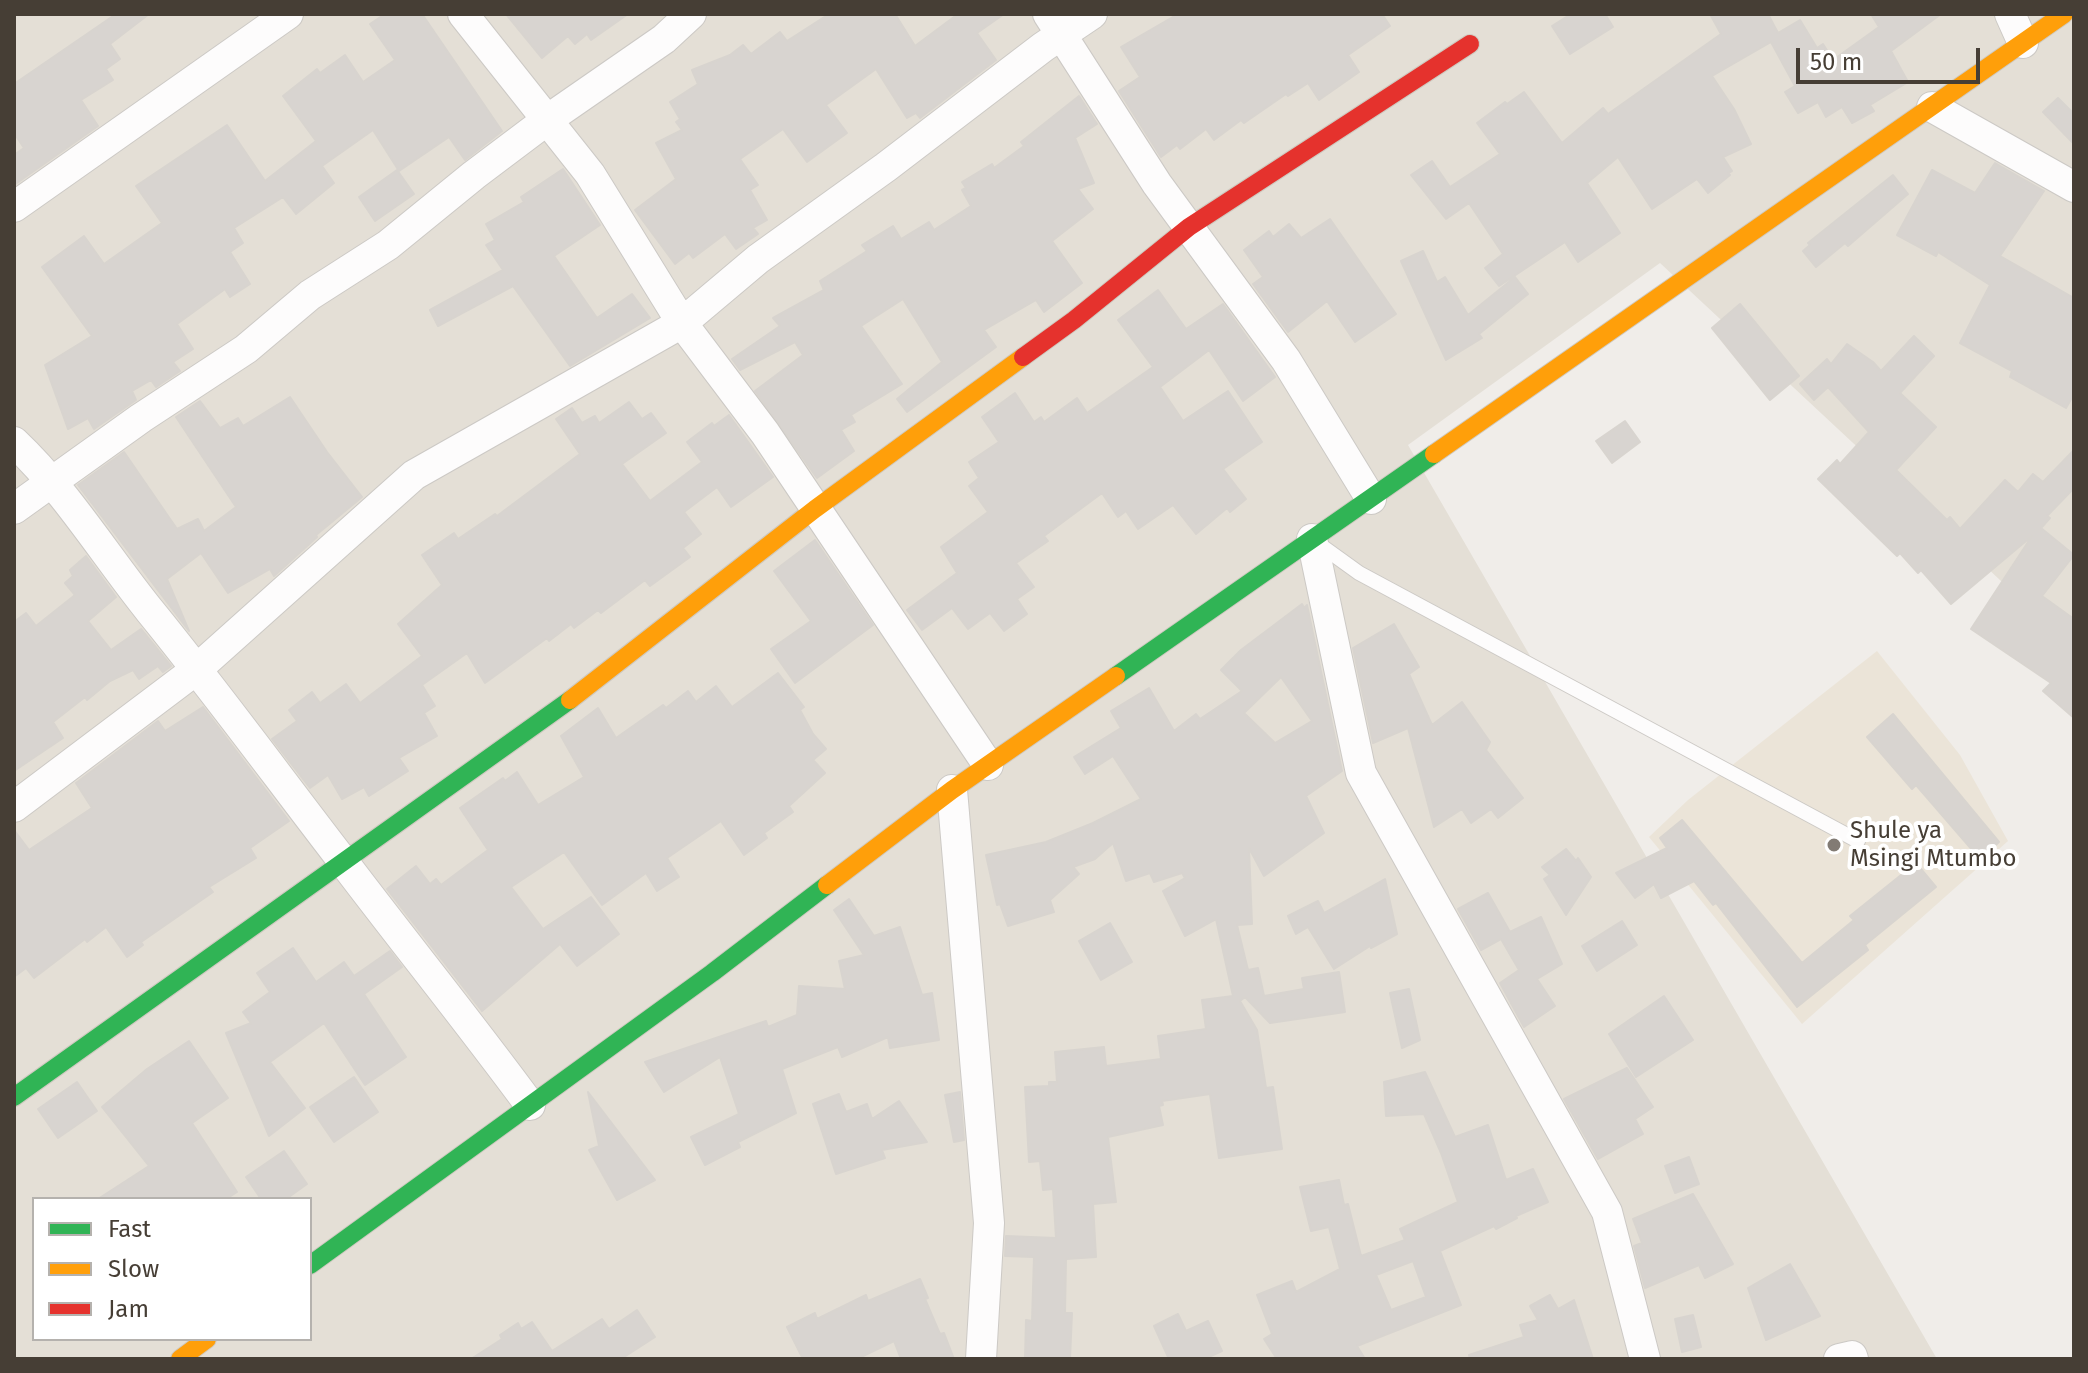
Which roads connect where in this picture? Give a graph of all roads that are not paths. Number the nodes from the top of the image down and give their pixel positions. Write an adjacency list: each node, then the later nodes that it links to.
1 (288, 14): 13 (street)
2 (463, 14): 11 (street)
3 (691, 14): 11 (street)
4 (1092, 14): 7 (street)
5 (2010, 14): 8 (street)
6 (2064, 14): 8 (street)
7 (1056, 24): 14 (street); 15 (street)
8 (2023, 43): 10 (street)
9 (1470, 44): 14 (street)
10 (1932, 107): 12 (street); 18 (street)
11 (547, 120): 15 (street); 17 (street)
12 (2074, 187)
13 (14, 207)
14 (1189, 227): 18 (street); 20 (street)
15 (682, 323): 20 (street); 22 (street)
16 (14, 442): 17 (street)
17 (51, 481): 19 (street); 22 (street)
18 (1371, 499): 21 (street)
19 (14, 509)
20 (815, 509): 23 (street); 27 (street)
21 (1312, 539): 23 (street); 26 (lane); 34 (street)
22 (197, 669): 25 (street); 27 (street)
23 (988, 765): 24 (street)
24 (952, 790): 29 (street); 33 (street)
25 (14, 807)
26 (1858, 841)
27 (344, 863): 28 (street); 29 (street)
28 (14, 1097)
29 (530, 1105): 30 (street)
30 (312, 1264)
31 (204, 1341): 32 (street)
32 (180, 1359)
33 (981, 1359)
34 (1645, 1359)
35 (1839, 1359): 36 (street)
36 (1853, 1359)

